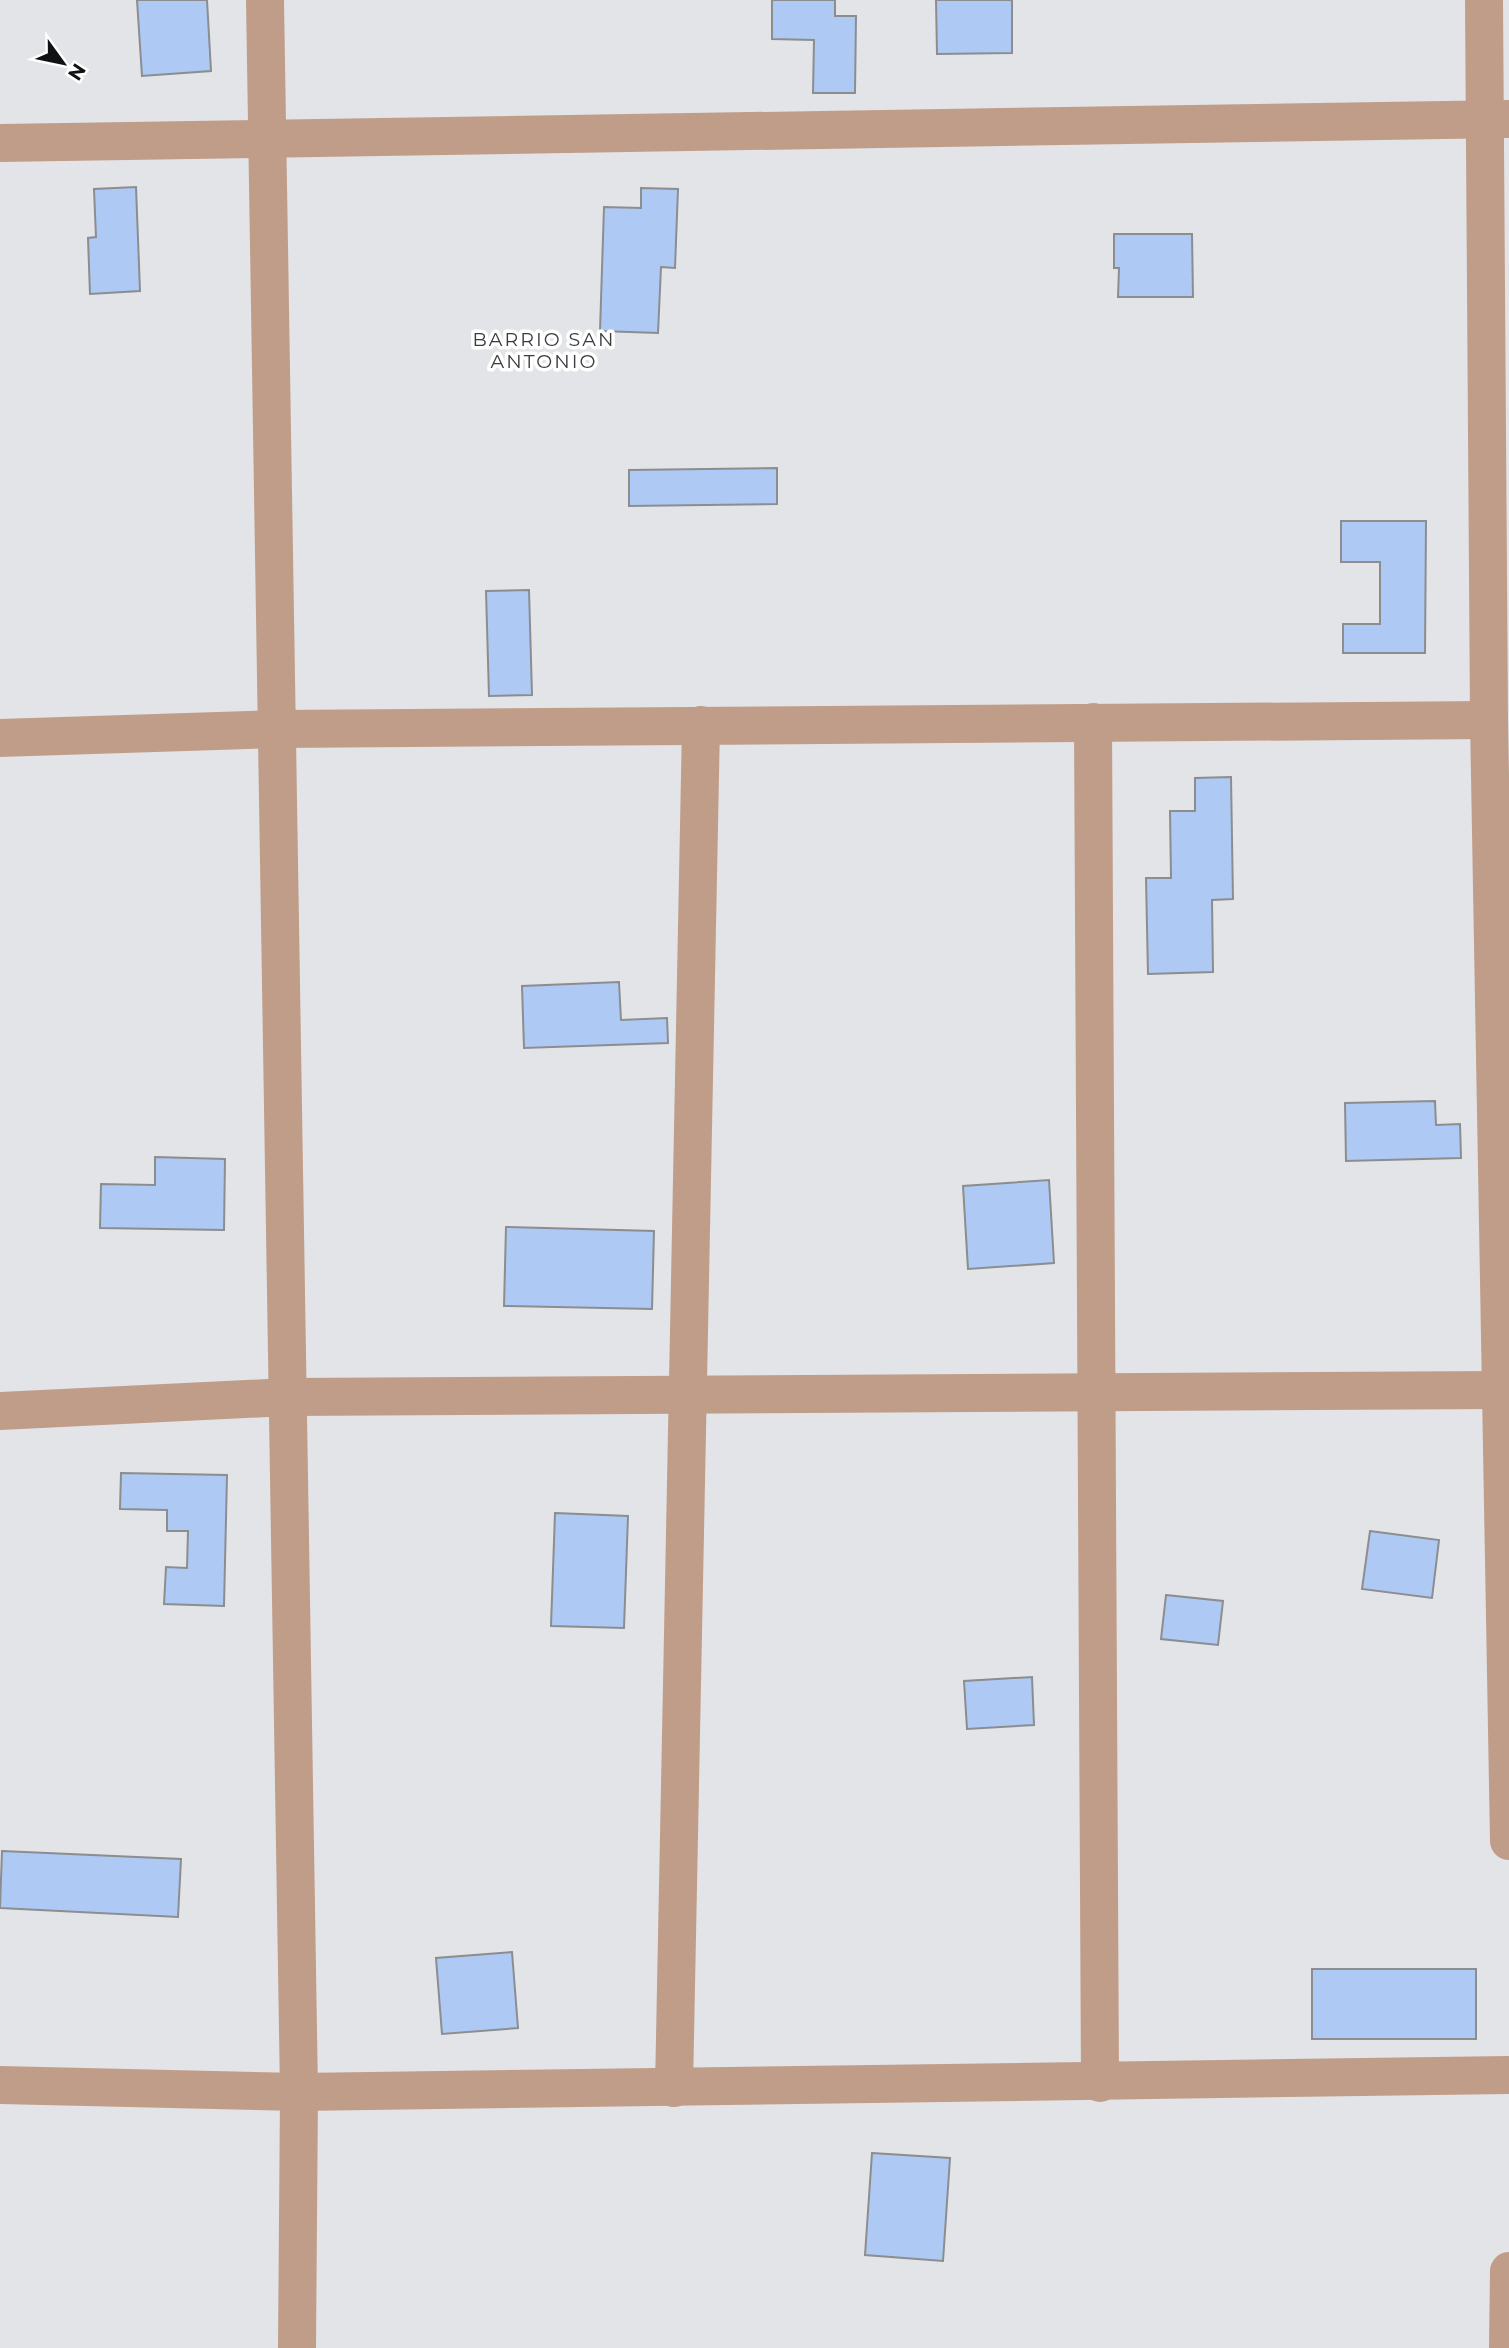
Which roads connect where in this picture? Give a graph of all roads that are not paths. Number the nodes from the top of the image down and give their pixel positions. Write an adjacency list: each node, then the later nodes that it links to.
1 (265, 0): 4 (street)
2 (1484, 0): 3 (street)
3 (1497, 118): 4 (street); 6 (street)
4 (267, 138): 5 (street); 9 (street)
5 (0, 143)
6 (1489, 720): 7 (street); 11 (street)
7 (1093, 722): 8 (street); 12 (street)
8 (701, 725): 9 (street); 13 (street)
9 (277, 729): 10 (street); 14 (street)
10 (0, 738)
11 (1502, 1390): 12 (street); 16 (street)
12 (1096, 1392): 13 (street); 18 (street)
13 (687, 1394): 14 (street); 20 (street)
14 (288, 1397): 15 (street); 21 (street)
15 (0, 1411)
16 (1509, 1841)
17 (1509, 2076): 18 (street)
18 (1100, 2083): 20 (street)
19 (0, 2085): 21 (street)
20 (674, 2088): 21 (street)
21 (299, 2092): 23 (street)
22 (1509, 2271): 24 (street)
23 (297, 2348)
24 (1508, 2348)

